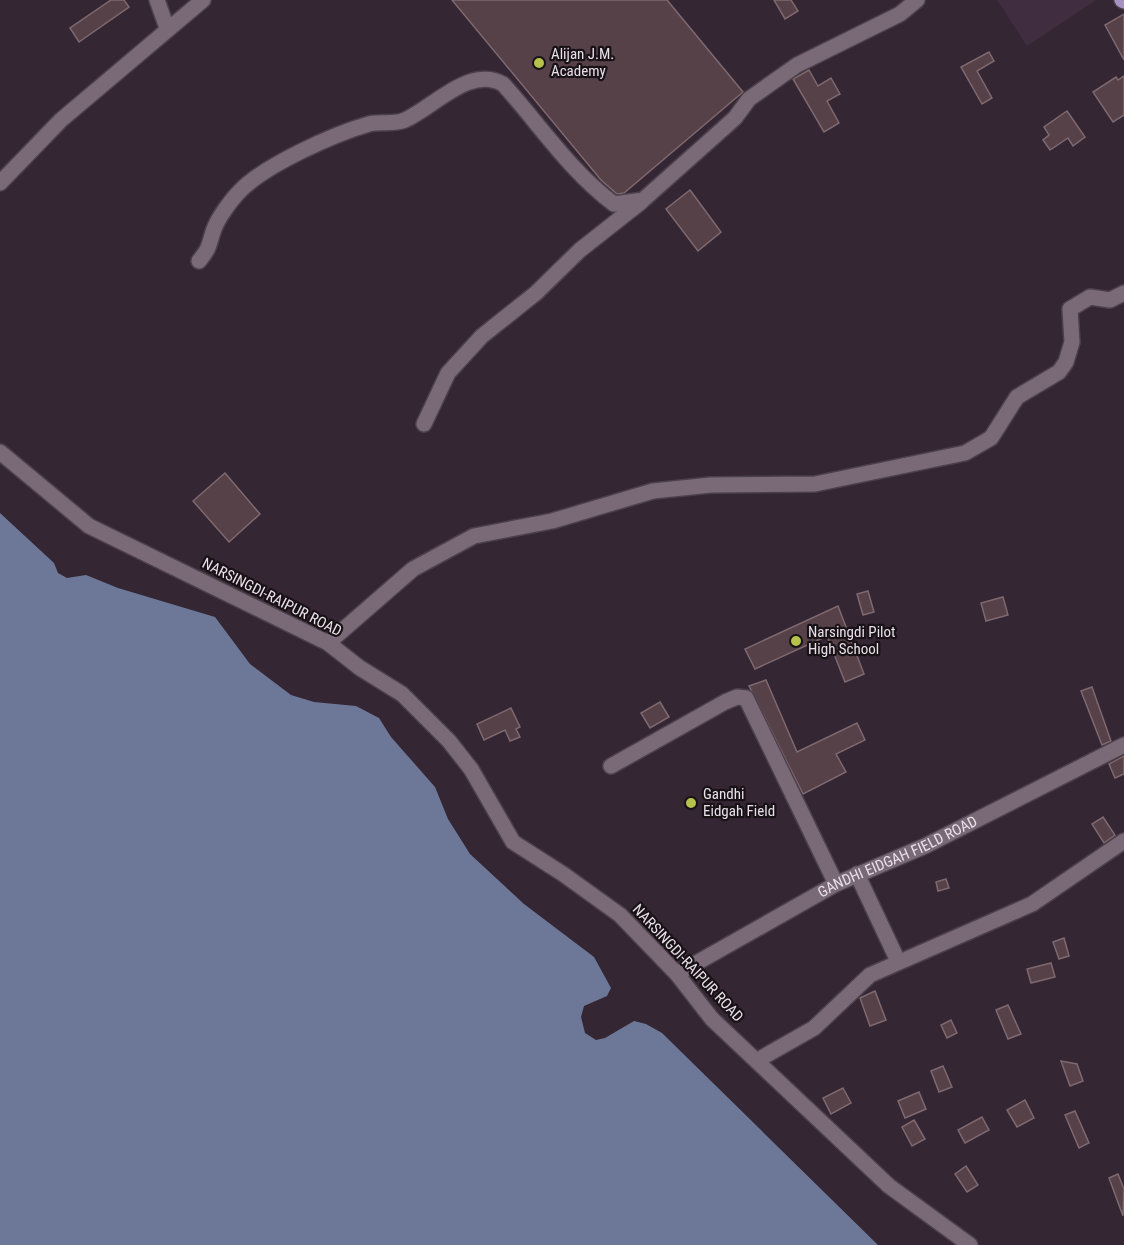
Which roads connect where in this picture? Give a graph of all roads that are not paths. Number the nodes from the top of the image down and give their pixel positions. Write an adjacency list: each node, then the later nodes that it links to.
1 (158, 0): 4 (street)
2 (203, 0): 4 (street)
3 (917, 0): 6 (street)
4 (167, 28): 5 (street)
5 (0, 183)
6 (643, 200): 7 (street); 9 (street)
7 (199, 261)
8 (1124, 293): 11 (street)
9 (424, 424)
10 (0, 452): 11 (street, NARSINGDI-RAIPUR ROAD)
11 (328, 643): 18 (street, NARSINGDI-RAIPUR ROAD)
12 (1124, 745): 15 (street, GANDHI EIDGAH FIELD ROAD)
13 (611, 766): 16 (street)
14 (1124, 841): 17 (street)
15 (857, 874): 16 (street, GANDHI EIDGAH FIELD ROAD); 17 (street)
16 (836, 884): 18 (street, GANDHI EIDGAH FIELD ROAD)
17 (898, 961): 19 (street)
18 (677, 974): 19 (street, NARSINGDI-RAIPUR ROAD)
19 (758, 1060): 20 (street, NARSINGDI-RAIPUR ROAD)
20 (970, 1245)

